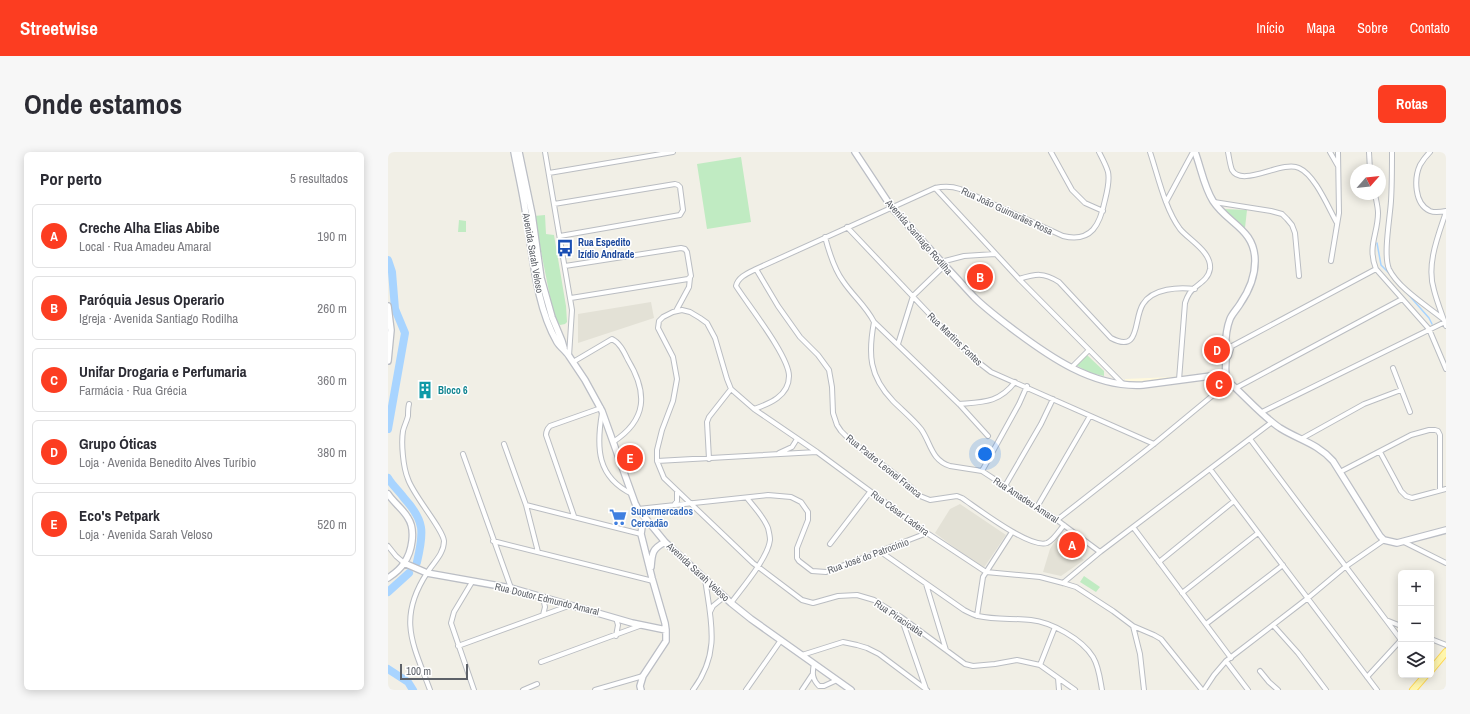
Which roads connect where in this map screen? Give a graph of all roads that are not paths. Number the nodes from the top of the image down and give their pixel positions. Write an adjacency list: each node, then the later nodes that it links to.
1 (514, 152): 50 (main road, Avenida Sarah Veloso)
2 (519, 152): 50 (main road, Avenida Sarah Veloso)
3 (546, 152): 18 (street)
4 (673, 152): 18 (street)
5 (855, 152): 24 (main road, Avenida Santiago Rodilha)
6 (1051, 152): 25 (street)
7 (1099, 152): 25 (street, Rua João Guimarães Rosa)
8 (1150, 152): 21 (street)
9 (1194, 152): 21 (street); 22 (main road)
10 (1228, 152): 27 (street)
11 (1330, 152): 17 (street)
12 (1338, 152): 17 (street)
13 (1369, 152): 16 (street)
14 (1392, 152): 47 (street)
15 (1430, 152): 26 (street)
16 (1370, 164)
17 (1339, 168): 27 (street)
18 (549, 173): 23 (street)
19 (936, 188): 24 (street, Rua João Guimarães Rosa); 25 (street, Rua João Guimarães Rosa); 31 (street)
20 (1376, 200): 36 (street)
21 (1166, 202): 40 (street)
22 (1214, 202): 37 (street); 54 (main road)
23 (554, 204): 29 (street); 29 (street)
24 (892, 208): 28 (street, Rua João Guimarães Rosa); 33 (main road, Avenida Santiago Rodilha)
25 (1103, 211)
26 (1446, 212): 47 (street)
27 (1337, 222): 32 (street)
28 (847, 227): 30 (street, Rua João Guimarães Rosa); 41 (street, Rua Martins Fontes)
29 (560, 236): 34 (street)
30 (825, 237): 35 (street, Rua João Guimarães Rosa); 46 (street)
31 (996, 254): 33 (street); 39 (street)
32 (1331, 261)
33 (943, 264): 41 (street); 56 (main road, Avenida Santiago Rodilha)
34 (565, 266): 38 (street); 42 (street)
35 (756, 269): 72 (street); 113 (street, Rua Padre Leonel Franca)
36 (1376, 269): 43 (street); 54 (street)
37 (1299, 276)
38 (690, 277): 42 (street); 45 (street)
39 (1019, 279): 40 (street); 51 (street)
40 (1195, 289): 60 (street)
41 (913, 296): 49 (street); 61 (street, Rua Martins Fontes)
42 (570, 298): 52 (street)
43 (1402, 299): 48 (street); 65 (street)
44 (388, 306): 53 (main road)
45 (676, 311): 66 (street, Rua César Ladeira); 89 (street, Rua Piracicaba)
46 (874, 322): 49 (street); 91 (street, Rua Amadeu Amaral)
47 (1445, 322): 48 (street)
48 (1429, 329): 58 (street); 73 (street)
49 (898, 344): 70 (street)
50 (564, 348): 52 (main road, Avenida Sarah Veloso)
51 (1089, 350): 56 (street); 63 (street)
52 (569, 356): 55 (main road, Avenida Sarah Veloso)
53 (388, 361)
54 (1226, 361): 59 (main road)
55 (573, 362): 71 (main road, Avenida Sarah Veloso); 81 (street)
56 (1072, 367): 63 (main road, Avenida Santiago Rodilha)
57 (1394, 368): 67 (street)
58 (1446, 369)
59 (1226, 374): 60 (main road, Avenida Santiago Rodilha); 62 (main road)
60 (1178, 380): 63 (main road, Avenida Santiago Rodilha)
61 (1015, 382): 64 (street, Rua Martins Fontes); 70 (street)
62 (1229, 382): 65 (main road); 83 (street)
63 (1122, 384)
64 (1027, 386): 68 (street, Rua Martins Fontes); 91 (street)
65 (1236, 388): 73 (main road)
66 (731, 389): 72 (street, Rua César Ladeira); 88 (street)
67 (1401, 390): 74 (street); 78 (street)
68 (1053, 399): 75 (street, Rua Martins Fontes); 93 (street)
69 (409, 404): 133 (street)
70 (959, 404): 77 (street)
71 (602, 409): 81 (main road, Avenida Sarah Veloso); 99 (street); 107 (street)
72 (754, 410): 79 (street, Rua César Ladeira)
73 (1262, 412): 76 (main road)
74 (1410, 412)
75 (1090, 416): 83 (street, Rua Martins Fontes); 105 (street)
76 (1272, 422): 78 (main road); 80 (street)
77 (988, 436)
78 (1301, 438): 92 (main road)
79 (797, 439): 84 (street, Rua César Ladeira); 87 (street)
80 (1250, 439): 90 (street); 132 (street)
81 (613, 442): 99 (main road, Avenida Sarah Veloso)
82 (504, 444): 103 (street)
83 (1154, 444): 108 (street)
84 (817, 452): 87 (street); 97 (street, Rua César Ladeira)
85 (1380, 452): 92 (street); 95 (street); 95 (street)
86 (463, 454): 118 (street)
87 (777, 454): 88 (street)
88 (709, 459): 89 (street)
89 (657, 461): 96 (street, Rua Piracicaba)
90 (1210, 469): 101 (street); 111 (street)
91 (982, 471): 93 (street, Rua Amadeu Amaral)
92 (1340, 472): 117 (main road)
93 (1005, 486): 105 (street, Rua Amadeu Amaral)
94 (1446, 489): 95 (street)
95 (1440, 490)
96 (677, 491): 102 (street, Rua Piracicaba); 104 (street)
97 (870, 492): 115 (street, Rua César Ladeira); 121 (street)
98 (388, 494): 128 (main road)
99 (632, 494): 106 (main road, Avenida Sarah Veloso)
100 (747, 498): 102 (street, Rua José do Patrocínio); 125 (street, Rua José do Patrocínio); 131 (street)
101 (1234, 501): 114 (street); 127 (street)
102 (689, 503): 104 (street, Rua José do Patrocínio); 131 (street, Rua Piracicaba)
103 (526, 505): 107 (street); 124 (street)
104 (674, 505): 106 (street, Rua José do Patrocínio)
105 (1037, 507): 108 (street, Rua Amadeu Amaral)
106 (638, 509): 109 (main road, Avenida Sarah Veloso)
107 (574, 516): 116 (street)
108 (1057, 520): 110 (street, Rua Amadeu Amaral)
109 (646, 521): 116 (main road); 119 (main road, Avenida Sarah Veloso)
110 (1064, 525): 113 (street, Rua Padre Leonel Franca); 126 (street, Rua Amadeu Amaral)
111 (1133, 527): 126 (street); 127 (street)
112 (1446, 530): 120 (main road)
113 (1012, 532): 134 (street)
114 (1258, 533): 130 (street); 144 (street)
115 (927, 534): 125 (street, Rua José do Patrocínio); 134 (street, Rua César Ladeira)
116 (642, 536): 123 (main road); 135 (main road)
117 (1384, 540): 120 (main road); 132 (street)
118 (493, 541): 124 (street); 142 (street)
119 (665, 542): 123 (main road); 137 (main road, Avenida Sarah Veloso)
120 (1404, 542): 129 (street)
121 (830, 544)
122 (388, 546): 128 (street)
123 (655, 549): 135 (main road)
124 (538, 552): 138 (street)
125 (882, 552): 141 (street)
126 (1100, 552): 140 (street)
127 (1159, 562): 144 (street)
128 (404, 563): 133 (main road, Rua Doutor Edmundo Amaral); 136 (main road)
129 (1446, 563)
130 (1283, 565): 148 (street); 157 (street)
131 (757, 566): 149 (street); 154 (street, Rua Piracicaba)
132 (1345, 567): 148 (street); 156 (street)
133 (427, 572): 139 (main road, Rua Doutor Edmundo Amaral); 189 (street)
134 (986, 572): 140 (street, Rua César Ladeira); 153 (street)
135 (651, 573): 138 (main road)
136 (388, 578)
137 (705, 579): 146 (main road, Avenida Sarah Veloso); 151 (street)
138 (653, 581): 163 (main road)
139 (472, 582): 142 (main road, Rua Doutor Edmundo Amaral); 170 (street)
140 (1063, 583): 161 (street, Rua César Ladeira)
141 (926, 584): 143 (street); 147 (street)
142 (511, 588): 145 (main road, Rua Doutor Edmundo Amaral)
143 (937, 591): 147 (street); 153 (street)
144 (1182, 594): 157 (street)
145 (543, 597): 150 (main road, Rua Doutor Edmundo Amaral); 152 (street)
146 (724, 597): 149 (main road, Avenida Sarah Veloso); 151 (street)
147 (930, 598): 171 (street)
148 (1308, 598): 158 (street); 183 (street)
149 (731, 603): 166 (main road, Avenida Sarah Veloso)
150 (571, 605): 152 (street); 155 (main road, Rua Doutor Edmundo Amaral)
151 (710, 612): 194 (street)
152 (543, 615): 170 (street)
153 (977, 616): 162 (street)
154 (901, 617): 171 (street, Rua Piracicaba); 198 (street)
155 (616, 618): 159 (main road, Rua Doutor Edmundo Amaral); 164 (street)
156 (1386, 620): 160 (street); 165 (street)
157 (1206, 624): 174 (street)
158 (1273, 624): 174 (street); 206 (street)
159 (642, 625): 163 (main road, Rua Doutor Edmundo Amaral); 164 (street)
160 (1398, 625)
161 (1133, 626): 202 (street); 203 (street, Rua César Ladeira)
162 (1055, 627): 178 (street); 201 (street)
163 (666, 630): 182 (main road)
164 (616, 636): 176 (street)
165 (1398, 636)
166 (781, 640): 173 (main road, Avenida Sarah Veloso); 195 (street)
167 (1434, 640): 169 (street)
168 (1399, 642): 183 (street)
169 (1446, 645)
170 (458, 646): 190 (street)
171 (946, 651): 178 (street, Rua Piracicaba)
172 (1446, 652): 179 (main road)
173 (802, 655): 177 (main road, Avenida Sarah Veloso); 198 (street)
174 (1231, 658): 175 (street)
175 (1226, 661): 203 (street); 204 (street)
176 (541, 662)
177 (814, 664): 181 (street); 186 (main road, Avenida Sarah Veloso)
178 (1040, 665): 184 (street, Rua Piracicaba)
179 (1434, 666)
180 (1260, 671): 205 (street)
181 (812, 675): 188 (street); 196 (street)
182 (643, 676): 192 (street); 193 (main road)
183 (1367, 676): 207 (street)
184 (1058, 678): 199 (street); 200 (street, Rua Piracicaba)
185 (1423, 678): 208 (main road)
186 (837, 680): 188 (street); 197 (main road, Avenida Sarah Veloso)
187 (537, 684): 191 (street)
188 (823, 688)
189 (430, 690)
190 (474, 690)
191 (523, 690)
192 (595, 690)
193 (641, 690)
194 (693, 690)
195 (746, 690)
196 (802, 690)
197 (851, 690)
198 (927, 690)
199 (1059, 690)
200 (1074, 690)
201 (1102, 690)
202 (1144, 690)
203 (1203, 690)
204 (1248, 690)
205 (1278, 690)
206 (1326, 690)
207 (1377, 690)
208 (1413, 690)

